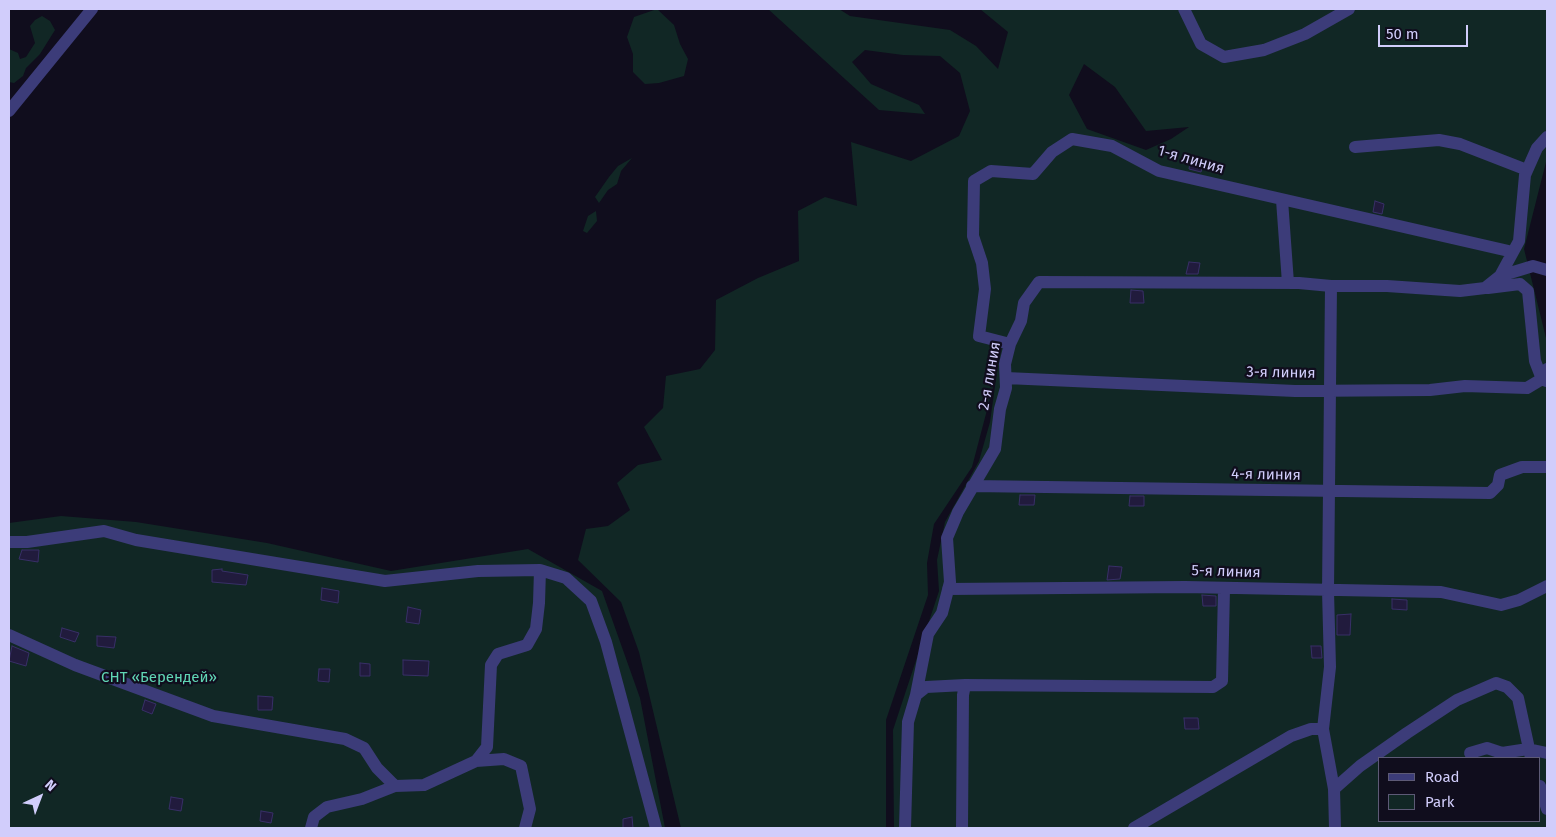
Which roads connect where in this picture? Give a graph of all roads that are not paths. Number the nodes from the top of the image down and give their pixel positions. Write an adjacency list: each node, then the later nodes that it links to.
1 (92, 9): 4 (street)
2 (1184, 9): 3 (street)
3 (1349, 9)
4 (9, 111)
5 (1547, 137): 7 (street)
6 (1355, 148): 7 (street)
7 (1527, 170): 9 (street)
8 (1282, 200): 9 (street, 1-я линия); 12 (street); 15 (street, 1-я линия)
9 (1513, 252): 11 (street)
10 (1547, 270): 11 (street)
11 (1500, 276): 14 (street)
12 (1288, 283): 13 (street, 2-я линия); 15 (street, 2-я линия)
13 (1331, 286): 14 (street, 2-я линия); 18 (street)
14 (1485, 288): 16 (street)
15 (1010, 344): 17 (street, 2-я линия)
16 (1545, 377): 18 (street, 3-я линия)
17 (1006, 378): 18 (street, 3-я линия); 20 (street, 2-я линия)
18 (1330, 390): 21 (street)
19 (1547, 467): 21 (street, 4-я линия)
20 (972, 486): 21 (street, 4-я линия); 25 (street, 2-я линия)
21 (1329, 492): 27 (street)
22 (9, 542): 23 (street)
23 (540, 570): 35 (street); 42 (street)
24 (1547, 586): 27 (street, 5-я линия)
25 (948, 589): 26 (street, 5-я линия); 30 (street, 2-я линия)
26 (1224, 589): 27 (street, 5-я линия); 29 (street)
27 (1328, 590): 31 (street)
28 (9, 635): 36 (street)
29 (966, 685): 30 (street); 44 (street)
30 (916, 695): 43 (street, 2-я линия)
31 (1323, 729): 37 (street); 45 (street)
32 (1470, 753): 34 (street)
33 (1547, 753): 34 (street)
34 (1529, 754): 37 (street)
35 (476, 761): 36 (street); 41 (street)
36 (395, 786): 40 (street)
37 (1334, 789): 46 (street)
38 (1541, 789): 39 (street)
39 (1547, 810)
40 (311, 828)
41 (524, 828)
42 (656, 828)
43 (905, 828)
44 (962, 828)
45 (1134, 828)
46 (1335, 828)

